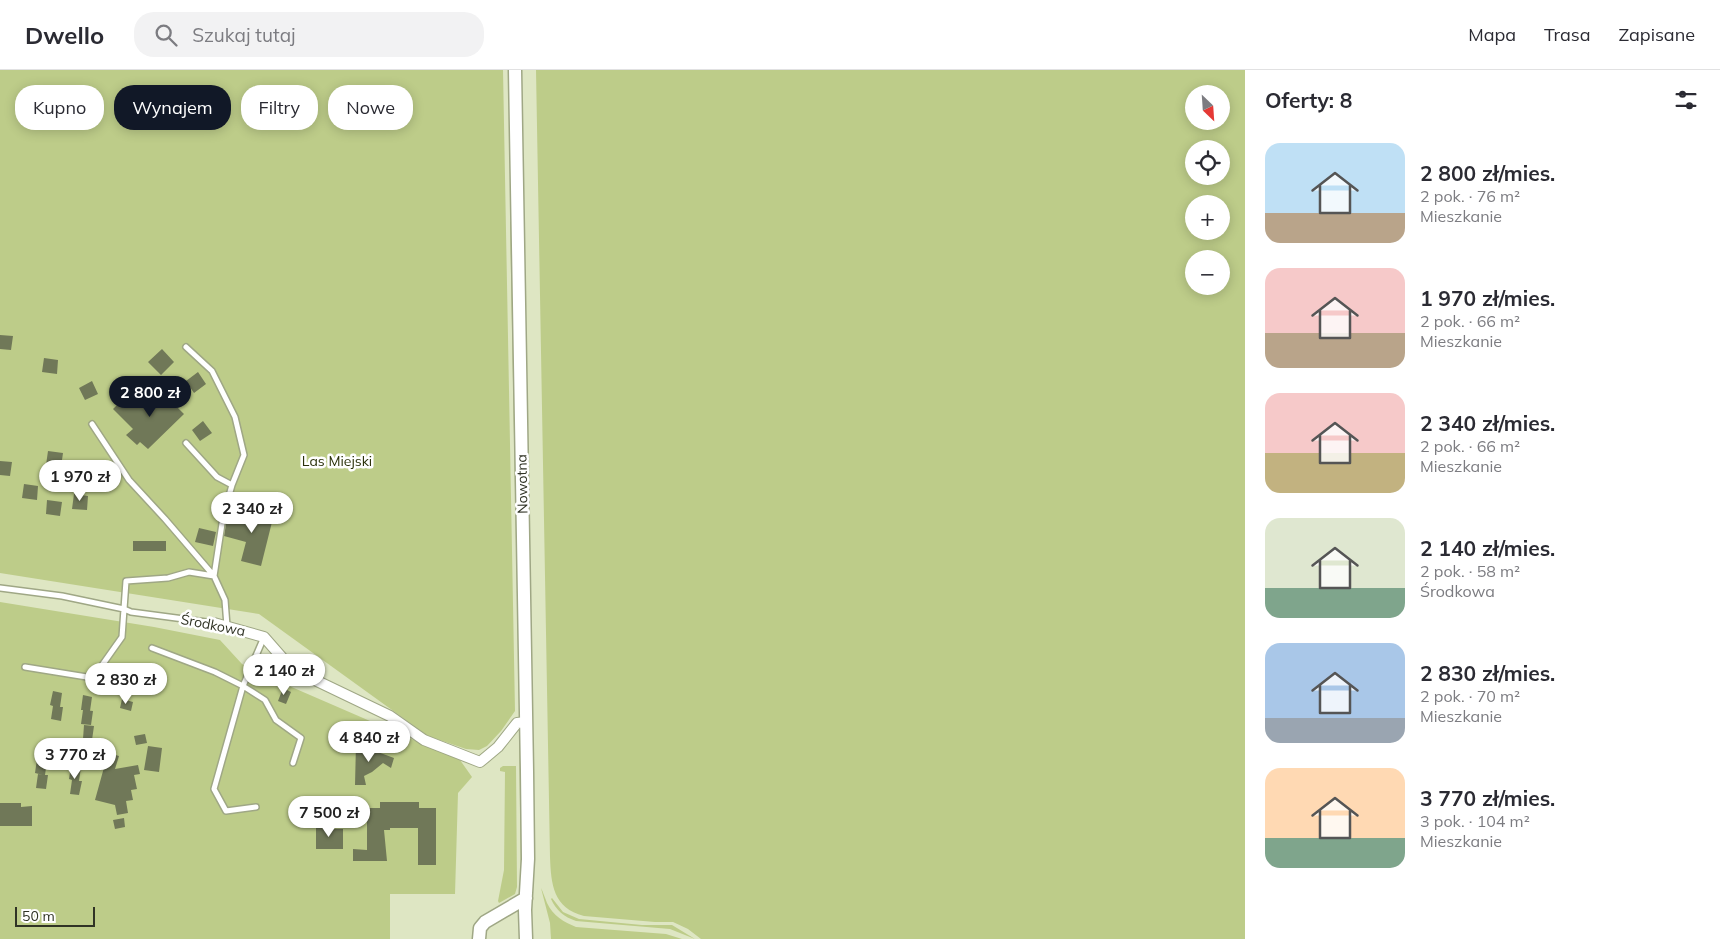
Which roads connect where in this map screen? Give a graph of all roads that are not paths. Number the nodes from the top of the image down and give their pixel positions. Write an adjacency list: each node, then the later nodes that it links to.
1 (515, 70): 15 (street, Nowotna)
2 (186, 347): 5 (lane)
3 (92, 424): 6 (lane)
4 (186, 443): 5 (lane)
5 (232, 485): 6 (lane)
6 (214, 576): 8 (lane); 10 (lane)
7 (0, 588): 8 (lane, Środkowa)
8 (124, 609): 9 (lane, Środkowa); 13 (lane)
9 (214, 623): 10 (street, Środkowa)
10 (227, 626): 11 (street, Środkowa)
11 (264, 637): 14 (lane); 15 (street, Środkowa)
12 (152, 648): 14 (lane)
13 (25, 667)
14 (243, 686): 16 (lane); 17 (lane)
15 (526, 722): 18 (street, Nowotna)
16 (293, 763)
17 (256, 807)
18 (526, 898): 19 (street); 20 (street, Nowotna)
19 (479, 939)
20 (526, 939)

